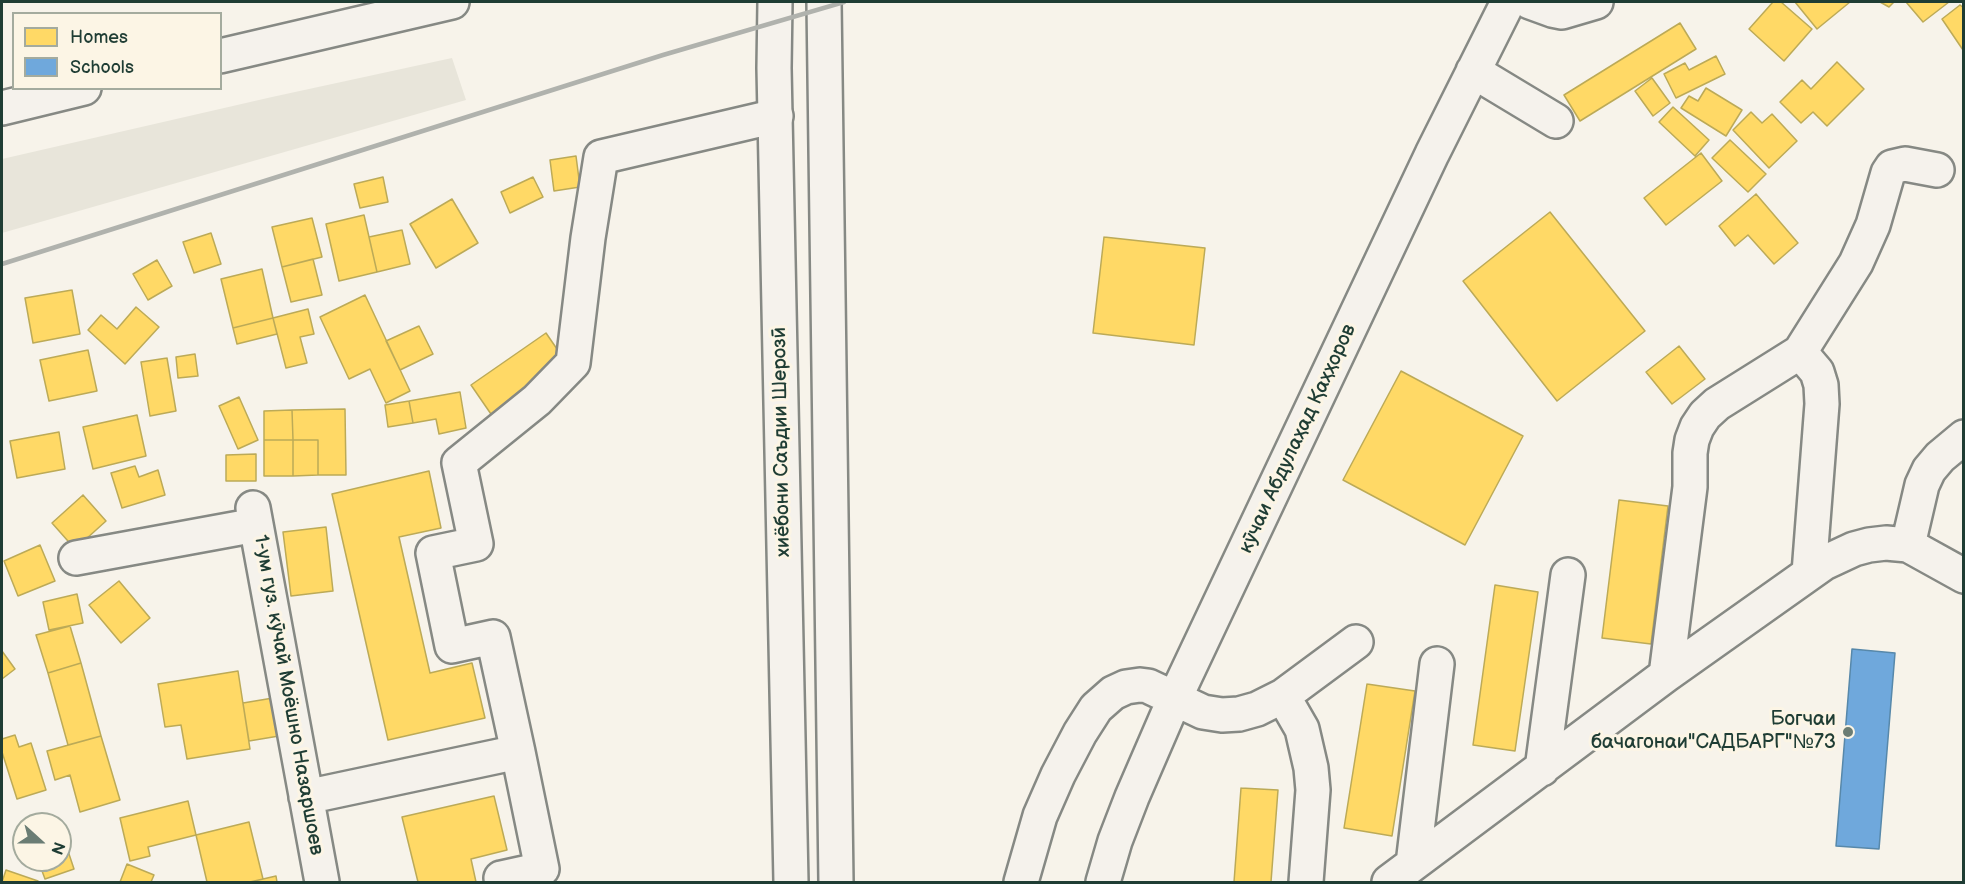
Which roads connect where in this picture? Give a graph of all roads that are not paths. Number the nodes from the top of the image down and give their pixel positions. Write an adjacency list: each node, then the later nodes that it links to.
1 (452, 2): 7 (main road)
2 (775, 2): 11 (main road, хиёбони Саъдии Шерозӣ)
3 (824, 2): 33 (main road)
4 (1508, 2): 8 (main road, кӯчаи Абдулаҳад Қаҳҳоров)
5 (1530, 2): 6 (main road)
6 (1596, 2)
7 (222, 56)
8 (1473, 71): 12 (main road); 25 (main road, кӯчаи Абдулаҳад Қаҳҳоров)
9 (76, 90): 10 (main road)
10 (2, 108)
11 (776, 116): 26 (main road); 32 (main road, хиёбони Саъдии Шерозӣ)
12 (1556, 121)
13 (1937, 170): 14 (main road)
14 (1800, 352): 18 (main road); 23 (main road)
15 (1964, 437): 16 (main road)
16 (1908, 545): 18 (main road); 20 (main road)
17 (76, 558): 28 (main road, 1-ум гуз. кӯчай Моёшно Назаршоев)
18 (1809, 573): 23 (main road)
19 (1568, 575): 27 (main road)
20 (1964, 576)
21 (1356, 642): 24 (main road)
22 (1437, 664): 29 (main road)
23 (1666, 675): 27 (main road)
24 (1283, 696): 25 (main road); 36 (main road)
25 (1174, 700): 34 (main road); 35 (main road, кӯчаи Абдулаҳад Қаҳҳоров)
26 (518, 752): 28 (main road); 31 (main road)
27 (1542, 769): 29 (main road)
28 (306, 797): 30 (main road, 1-ум гуз. кӯчай Моёшно Назаршоев)
29 (1401, 873)
30 (322, 882)
31 (502, 882)
32 (791, 882)
33 (836, 882)
34 (1021, 882)
35 (1103, 882)
36 (1306, 882)

